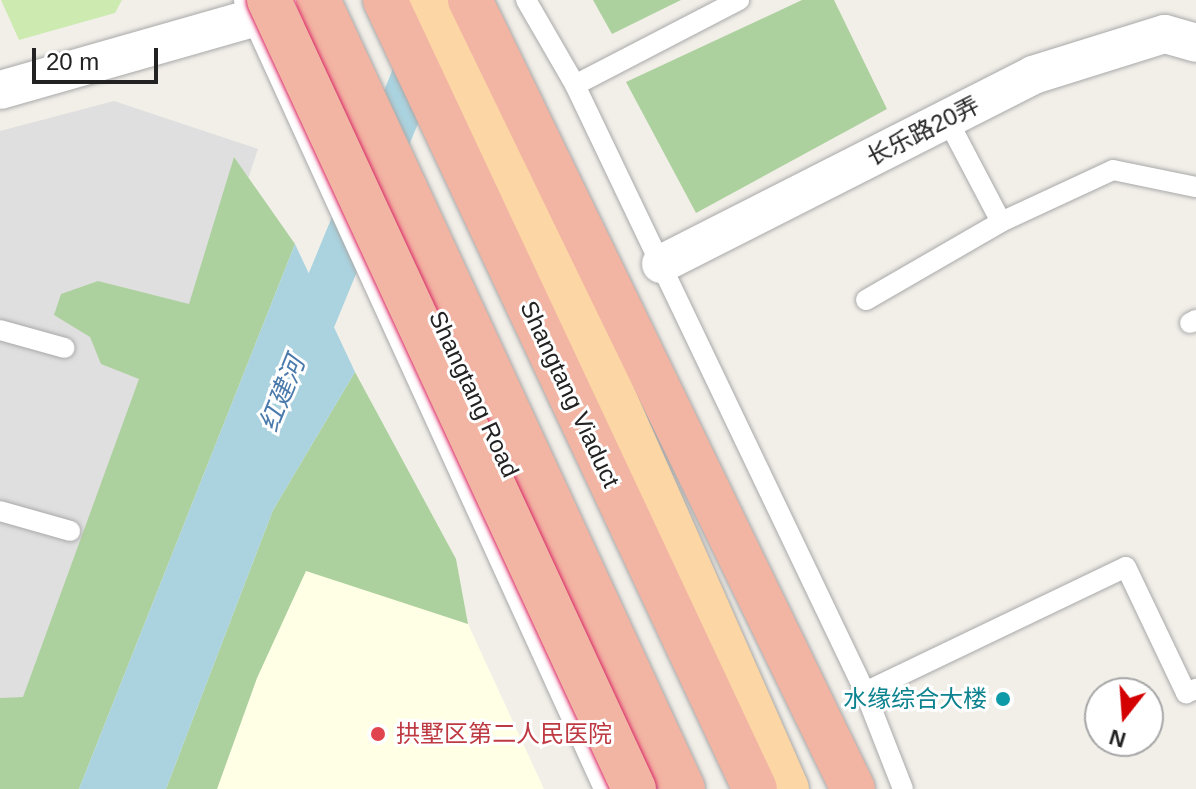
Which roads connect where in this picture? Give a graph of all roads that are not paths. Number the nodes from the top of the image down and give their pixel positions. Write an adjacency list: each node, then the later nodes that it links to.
1 (385, 0): 26 (highway, Shangtang Viaduct)
2 (426, 0): 27 (main road)
3 (470, 0): 21 (highway)
4 (526, 0): 8 (lane)
5 (739, 0): 8 (lane)
6 (278, 4): 9 (street); 22 (lane); 23 (highway, bridge); 24 (main road, Shangtang Road); 25 (highway)
7 (1196, 43): 10 (street, 长乐路20弄)
8 (575, 85): 13 (lane)
9 (0, 90)
10 (947, 119): 12 (lane); 13 (street, 长乐路20弄)
11 (1196, 187): 12 (lane)
12 (1001, 222): 14 (lane)
13 (661, 264): 20 (lane)
14 (866, 300)
15 (0, 330): 16 (lane)
16 (65, 348)
17 (0, 511): 18 (lane)
18 (70, 531)
19 (1196, 689): 20 (lane)
20 (865, 692): 28 (lane)
21 (850, 781)
22 (604, 789)
23 (634, 789)
24 (655, 789)
25 (683, 789)
26 (755, 789)
27 (787, 789)
28 (903, 789)

